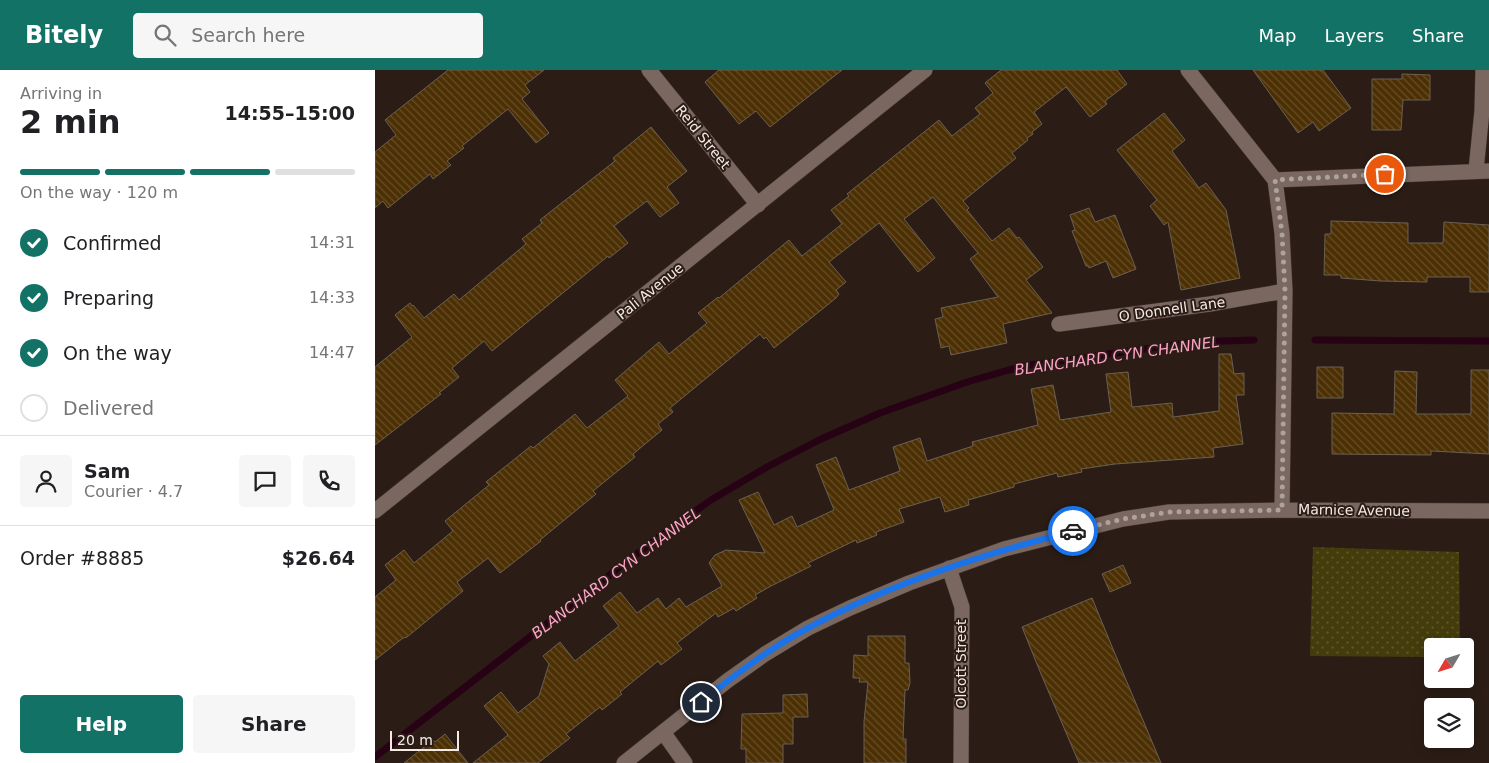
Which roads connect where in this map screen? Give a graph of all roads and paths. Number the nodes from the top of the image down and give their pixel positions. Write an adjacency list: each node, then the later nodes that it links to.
1 (649, 70): 7 (street, Reid Street)
2 (925, 70): 7 (street, Pali Avenue)
3 (1188, 70): 6 (street)
4 (1483, 70): 5 (street)
5 (1483, 170): 6 (street)
6 (1275, 180): 8 (street)
7 (757, 205): 11 (street, Pali Avenue)
8 (1285, 291): 9 (street, O Donnell Lane); 10 (street)
9 (1059, 324)
10 (1282, 510): 12 (street, Marnice Avenue); 13 (street, Marnice Avenue)
11 (375, 511)
12 (1489, 512)
13 (949, 568): 14 (street, Marnice Avenue); 17 (street, Olcott Street)
14 (663, 732): 15 (street, Marnice Avenue); 16 (street)
15 (624, 763)
16 (685, 763)
17 (961, 763)

